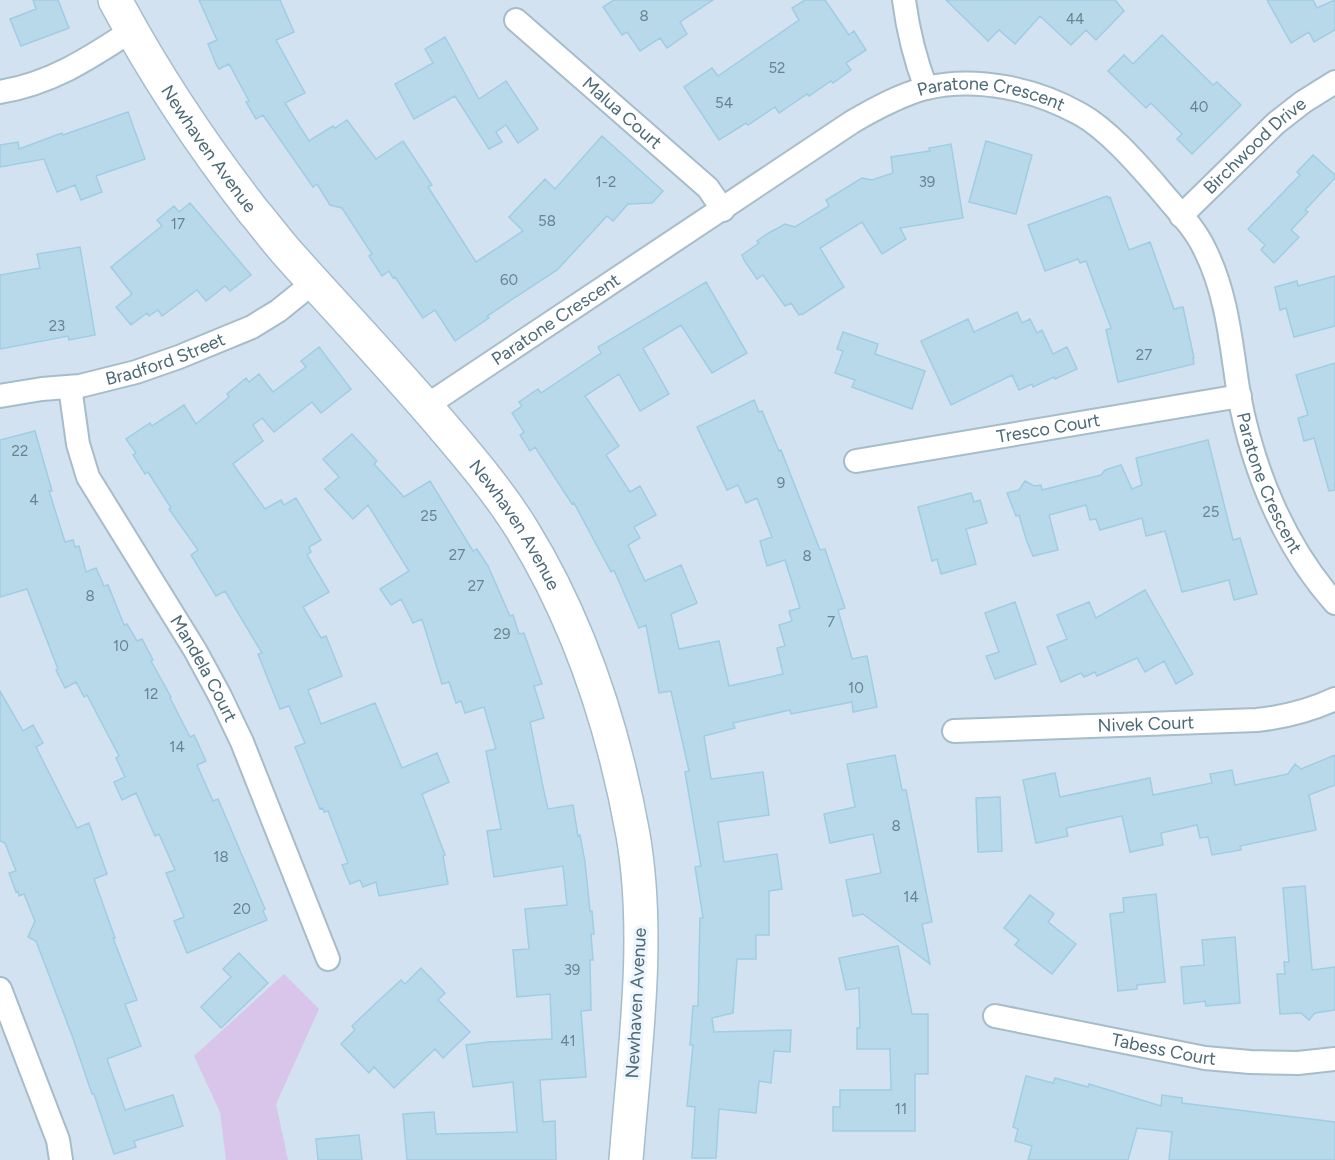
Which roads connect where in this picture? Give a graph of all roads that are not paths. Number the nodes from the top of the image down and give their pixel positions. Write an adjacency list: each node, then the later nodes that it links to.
1 (115, 0): 4 (street, Newhaven Avenue)
2 (904, 0): 6 (street)
3 (516, 20): 8 (street, Malua Court)
4 (131, 31): 7 (street); 10 (street, Newhaven Avenue)
5 (1335, 82): 9 (street, Birchwood Drive)
6 (926, 88): 8 (street, Paratone Crescent); 9 (street, Paratone Crescent)
7 (0, 92)
8 (723, 210): 14 (street, Paratone Crescent)
9 (1181, 216): 13 (street, Paratone Crescent)
10 (314, 282): 11 (street, Bradford Street); 14 (street, Newhaven Avenue)
11 (70, 387): 12 (street, Bradford Street); 19 (street, Mandela Court)
12 (0, 396)
13 (1240, 396): 15 (street, Tresco Court); 16 (street, Paratone Crescent)
14 (426, 406): 25 (street, Newhaven Avenue)
15 (856, 461)
16 (1335, 603)
17 (1335, 699): 18 (street, Nivek Court)
18 (954, 731)
19 (327, 959)
20 (0, 989): 22 (street)
21 (995, 1016): 23 (street, Tabess Court)
22 (10, 1045): 24 (street)
23 (1335, 1059)
24 (61, 1160)
25 (626, 1160)

